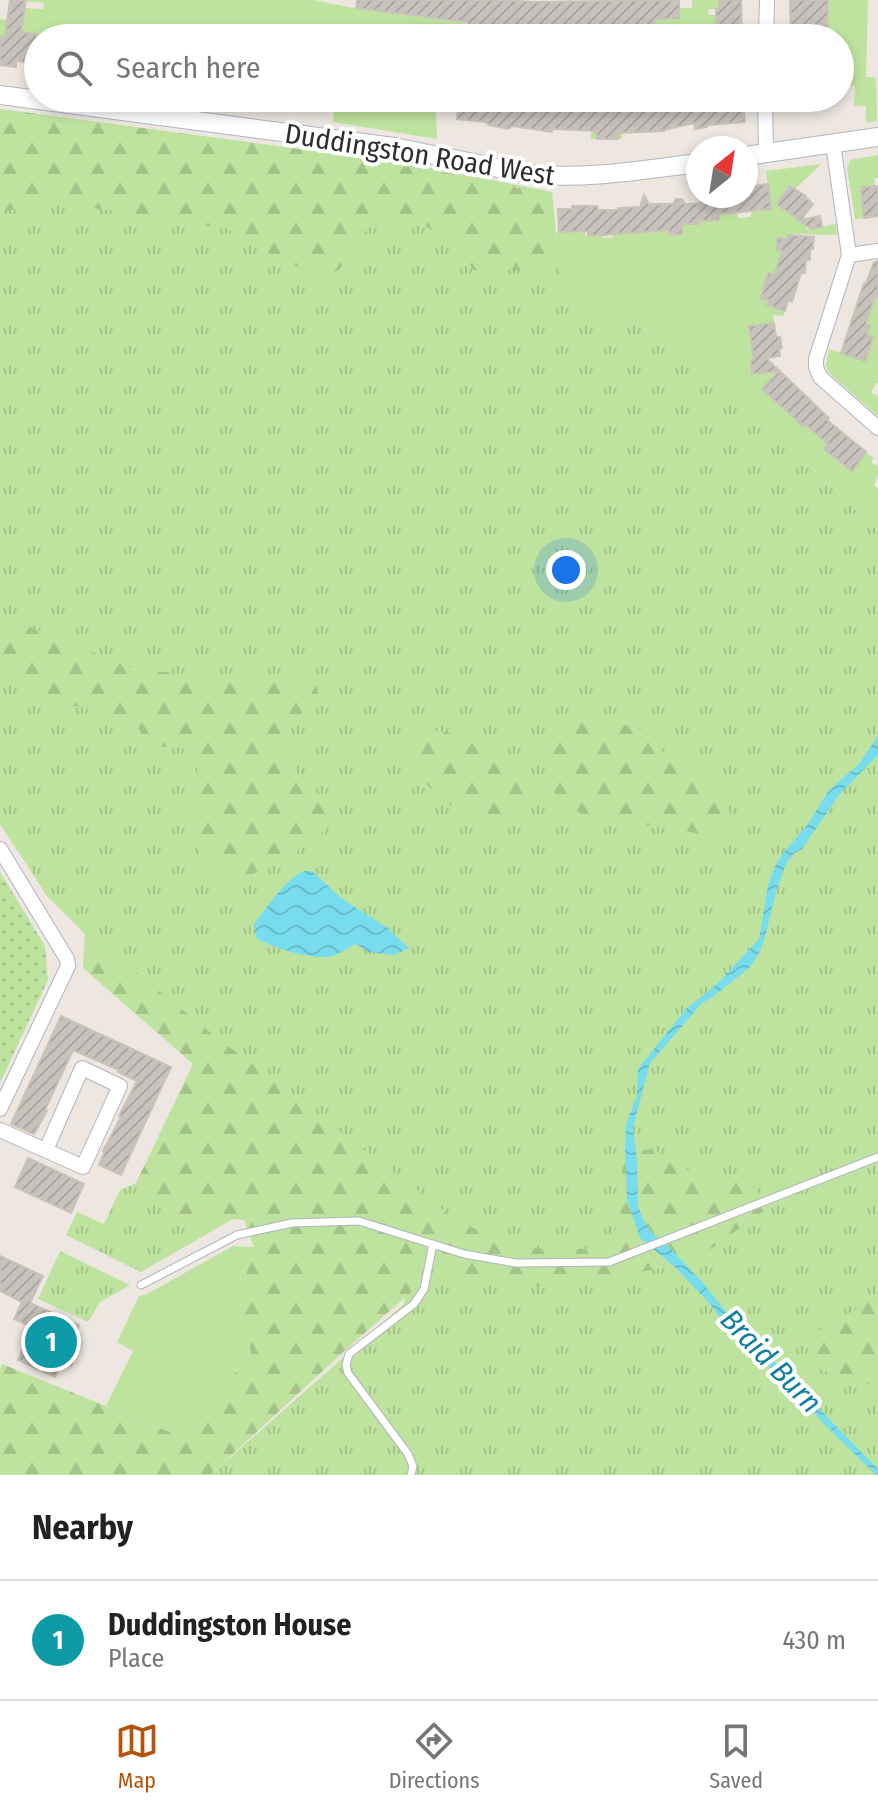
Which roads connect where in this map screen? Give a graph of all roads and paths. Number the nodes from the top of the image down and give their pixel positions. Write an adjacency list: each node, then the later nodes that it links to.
1 (767, 0): 2 (street)
2 (766, 24)
3 (0, 95): 4 (street, Duddingston Road West)
4 (24, 98)
5 (129, 112): 11 (street, Duddingston Road West)
6 (765, 112): 9 (street)
7 (878, 137): 8 (street)
8 (833, 144): 9 (street); 13 (street)
9 (766, 153): 10 (street)
10 (758, 154)
11 (686, 164)
12 (878, 251): 13 (street)
13 (849, 255): 14 (street)
14 (878, 428)
15 (0, 849): 16 (street)
16 (0, 1109)
17 (0, 1130): 18 (street)
18 (46, 1150): 18 (street)
19 (878, 1157): 20 (lane)
20 (433, 1244): 21 (lane); 22 (lane)
21 (141, 1285)
22 (411, 1475)

